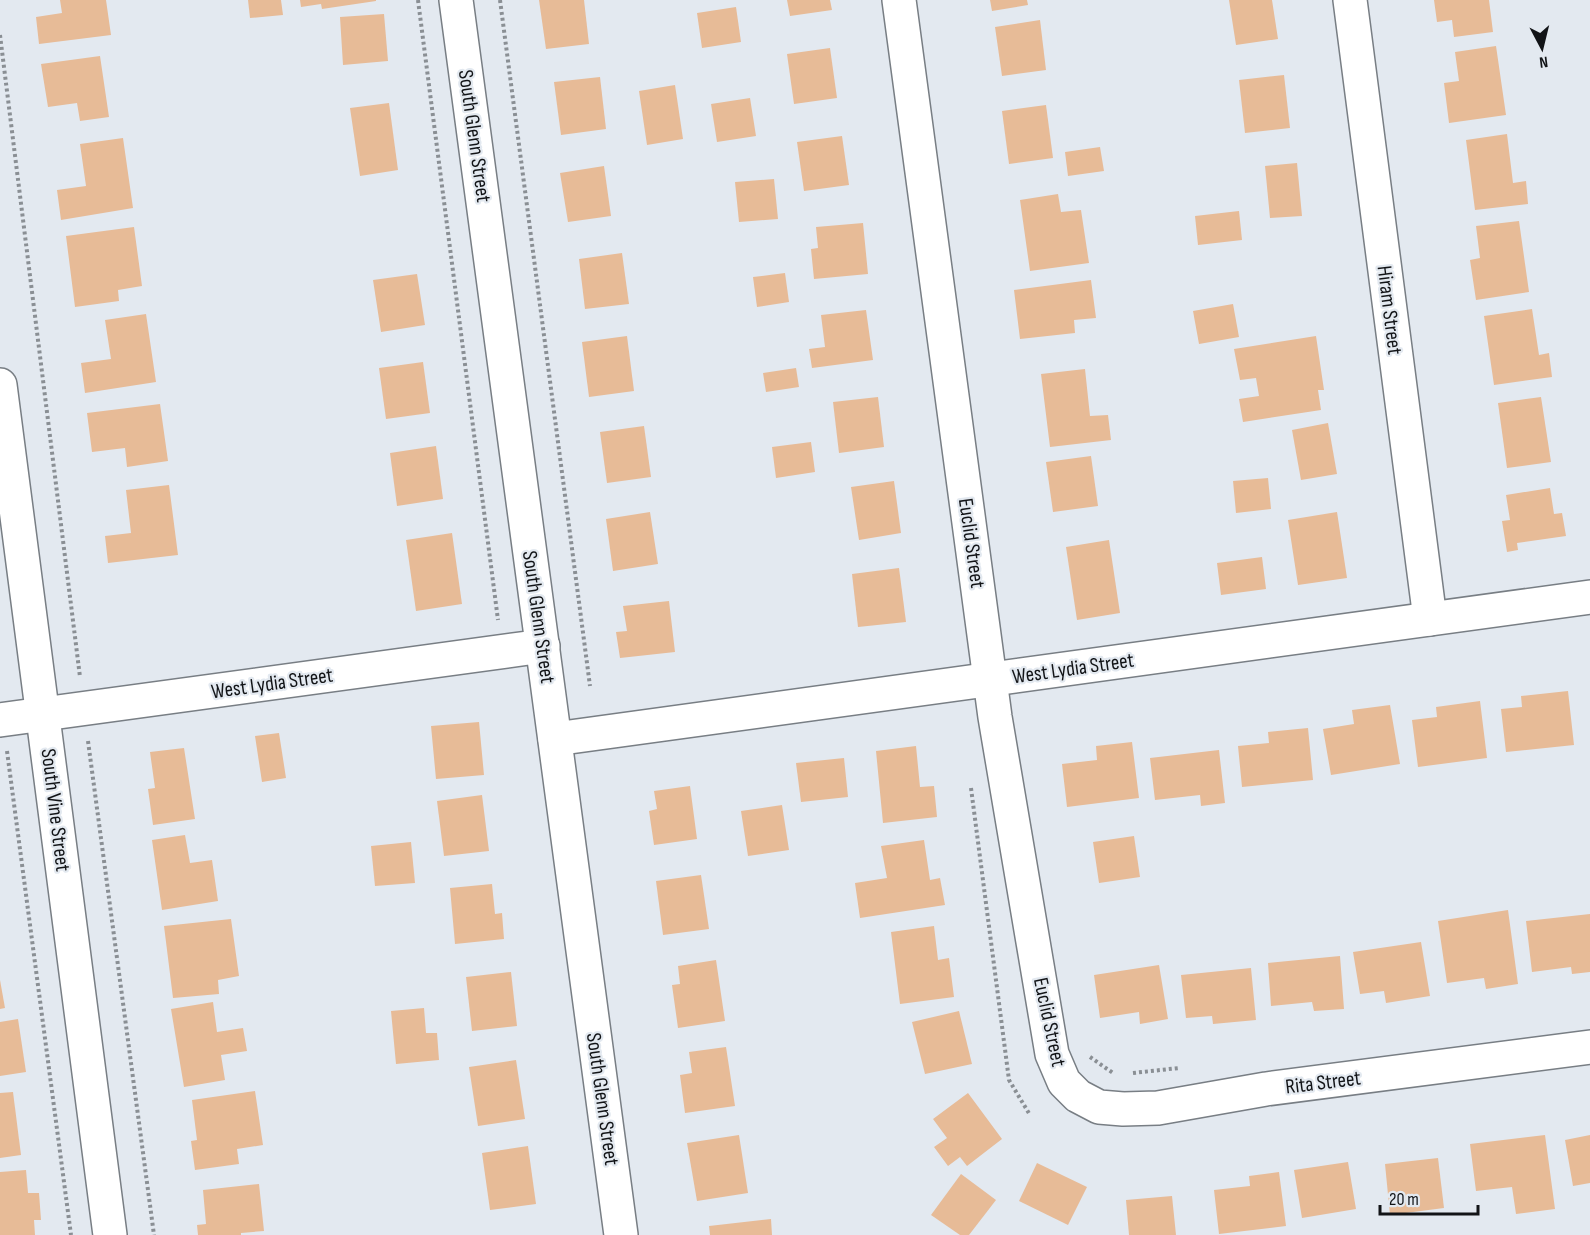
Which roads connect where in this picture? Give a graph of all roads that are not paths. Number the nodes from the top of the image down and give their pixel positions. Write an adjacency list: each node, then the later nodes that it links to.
1 (456, 0): 7 (street, South Glenn Street)
2 (899, 0): 8 (street, Euclid Street)
3 (1350, 0): 6 (street, Hiram Street)
4 (0, 385): 9 (street, South Vine Street)
5 (1590, 597): 6 (street, West Lydia Street)
6 (1430, 619): 8 (street, West Lydia Street)
7 (543, 646): 9 (street, West Lydia Street); 11 (street, South Glenn Street)
8 (990, 680): 11 (street, West Lydia Street); 13 (street, Euclid Street)
9 (44, 714): 10 (street, West Lydia Street); 14 (street, South Vine Street)
10 (1, 720)
11 (555, 739): 15 (street, South Glenn Street)
12 (1590, 1047): 13 (street, Rita Street)
13 (1058, 1068)
14 (110, 1235)
15 (621, 1235)

